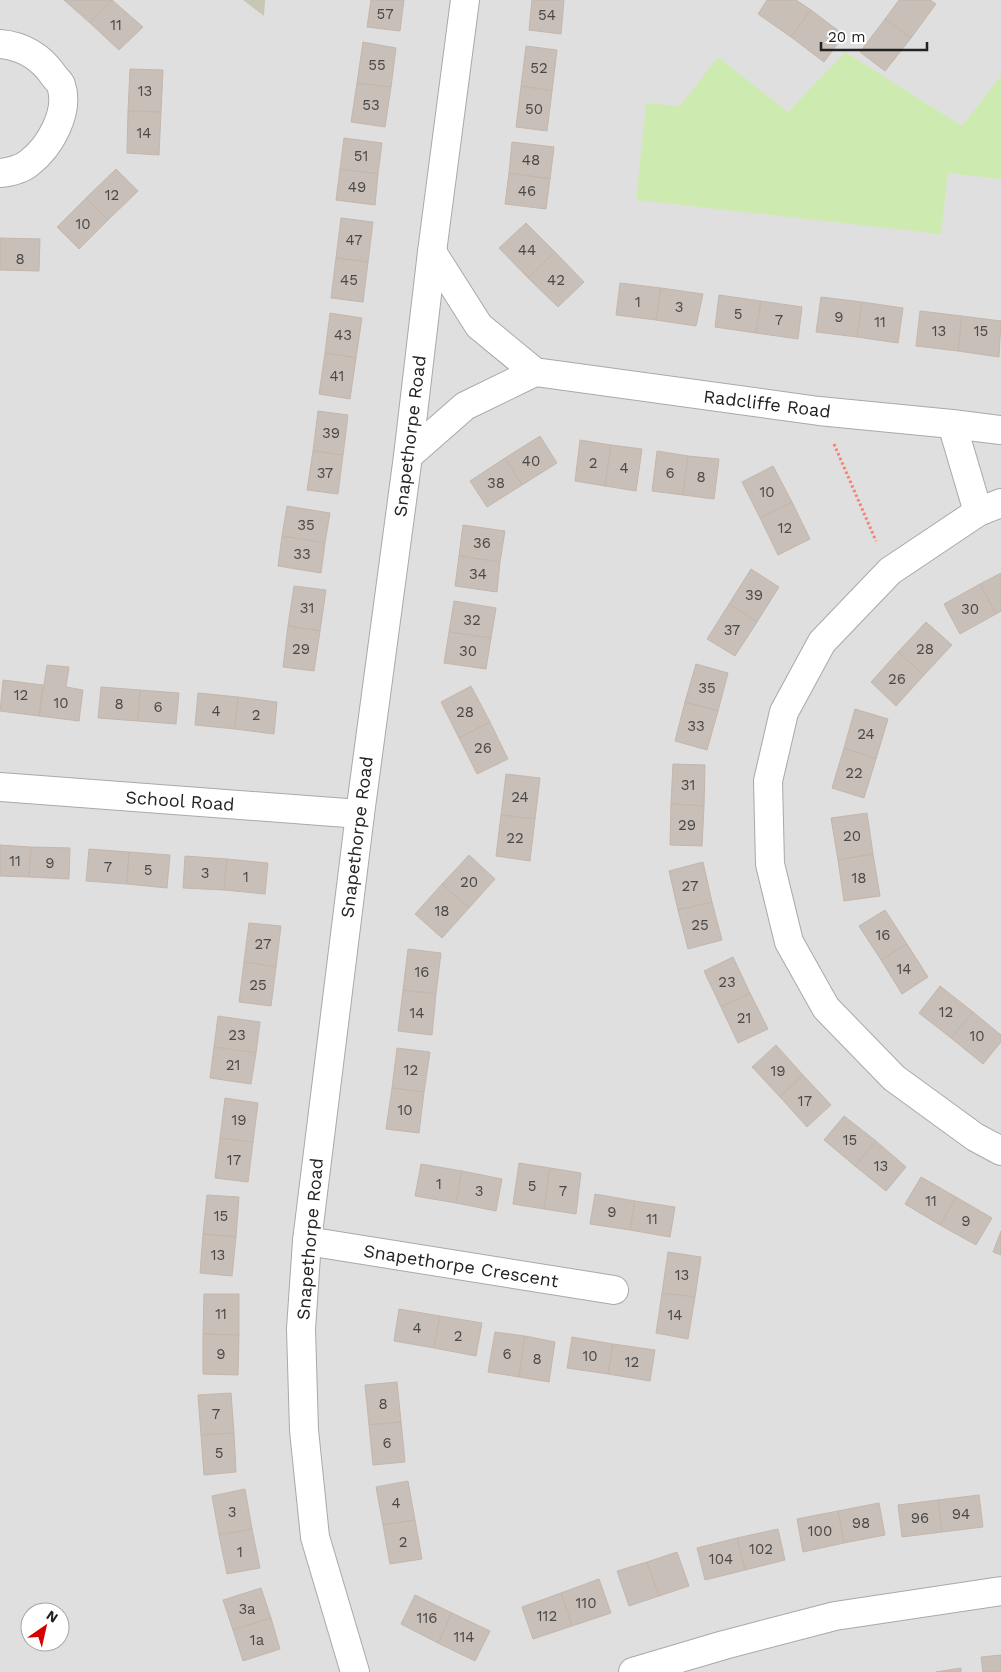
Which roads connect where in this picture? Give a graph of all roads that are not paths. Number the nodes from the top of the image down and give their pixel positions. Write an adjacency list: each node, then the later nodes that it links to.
1 (465, 0): 4 (street, Snapethorpe Road)
2 (0, 44): 3 (street)
3 (0, 173)
4 (432, 252): 5 (street); 8 (street, Snapethorpe Road)
5 (534, 372): 6 (street, Radcliffe Road); 8 (street)
6 (952, 424): 7 (street, Radcliffe Road); 9 (street)
7 (1001, 430)
8 (408, 456): 11 (street, Snapethorpe Road)
9 (989, 507): 12 (street)
10 (0, 787): 11 (street, School Road)
11 (360, 814): 13 (street, Snapethorpe Road)
12 (1001, 1151)
13 (307, 1241): 14 (street, Snapethorpe Crescent); 16 (street, Snapethorpe Road)
14 (614, 1290)
15 (1001, 1591): 17 (street)
16 (355, 1672)
17 (633, 1672)

